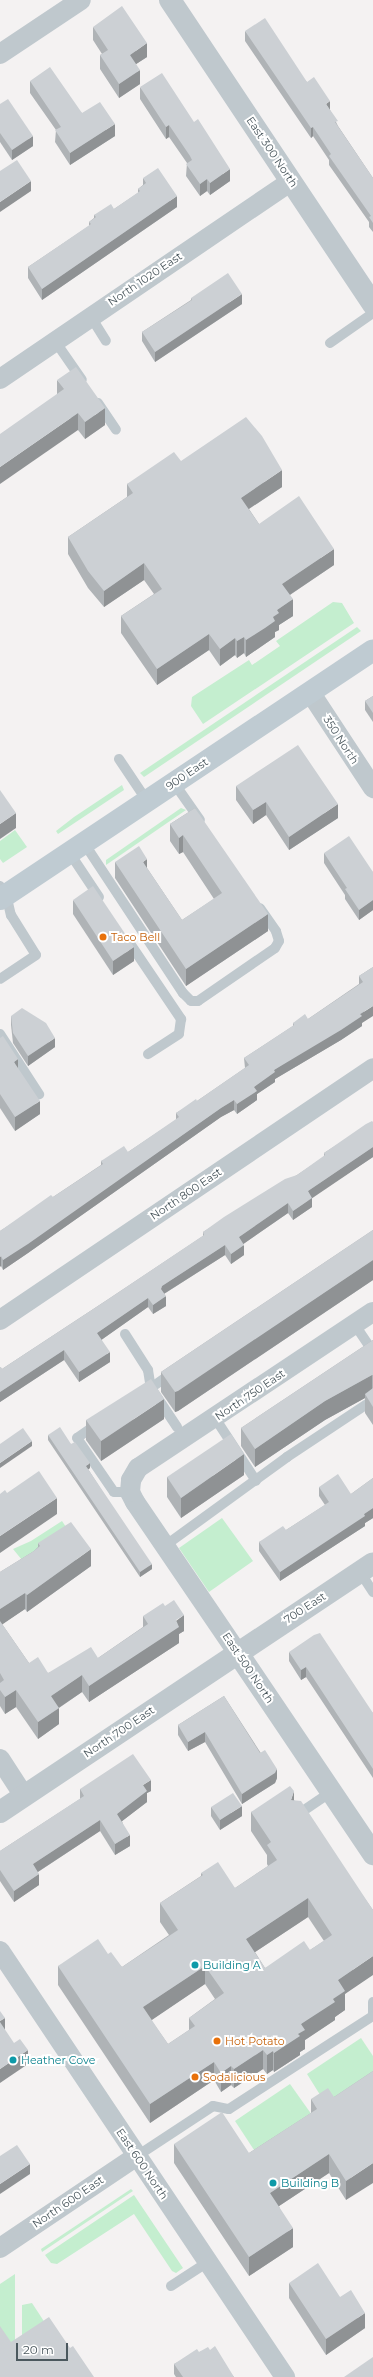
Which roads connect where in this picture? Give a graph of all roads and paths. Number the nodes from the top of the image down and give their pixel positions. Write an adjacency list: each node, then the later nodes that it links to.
1 (81, 0): 3 (street)
2 (170, 0): 4 (street, East 300 North)
3 (0, 54)
4 (291, 181): 5 (street, East 300 North); 7 (street, North 1020 East)
5 (373, 304)
6 (373, 313): 10 (lane)
7 (91, 317): 8 (lane); 9 (street, North 1020 East)
8 (106, 340)
9 (55, 341): 11 (street, North 1020 East); 12 (lane)
10 (330, 343)
11 (0, 379)
12 (116, 430)
13 (373, 650): 14 (main road, 900 East)
14 (310, 692): 16 (main road, 900 East); 17 (street, 350 North)
15 (119, 759): 18 (lane)
16 (174, 783): 18 (main road, 900 East); 19 (lane)
17 (373, 788)
18 (147, 801): 20 (main road, 900 East)
19 (206, 828)
20 (77, 847): 21 (main road, 900 East); 22 (lane); 23 (lane)
21 (2, 893): 25 (lane)
22 (254, 899)
23 (104, 904)
24 (121, 930): 27 (lane)
25 (0, 979)
26 (0, 1034): 29 (lane)
27 (148, 1054)
28 (373, 1068): 31 (street, North 800 East)
29 (39, 1094)
30 (373, 1312): 32 (street, North 750 East)
31 (0, 1320)
32 (355, 1325): 34 (lane); 40 (street, North 750 East)
33 (125, 1334): 36 (lane)
34 (373, 1352)
35 (183, 1366): 36 (lane)
36 (151, 1388): 37 (lane); 41 (lane)
37 (138, 1397)
38 (373, 1400): 42 (lane)
39 (107, 1417): 43 (lane)
40 (215, 1418): 42 (lane); 43 (street, North 750 East)
41 (177, 1427)
42 (256, 1481): 44 (lane)
43 (131, 1486): 44 (street, East 500 North)
44 (166, 1545): 47 (street, East 500 North)
45 (366, 1567): 46 (lane); 47 (street, 700 East)
46 (373, 1592)
47 (237, 1652): 49 (street, East 500 North); 50 (street, North 700 East)
48 (0, 1759): 50 (street)
49 (331, 1792): 52 (lane); 53 (street, East 500 North)
50 (24, 1796): 51 (street, North 700 East)
51 (0, 1812)
52 (297, 1815)
53 (373, 1854)
54 (0, 1952): 57 (street, East 600 North)
55 (373, 2002): 56 (lane)
56 (373, 2015): 57 (lane)
57 (137, 2156): 58 (street, North 600 East); 59 (street, East 600 North)
58 (0, 2248)
59 (208, 2262): 60 (lane); 61 (street, East 600 North)
60 (171, 2286)
61 (285, 2377)

